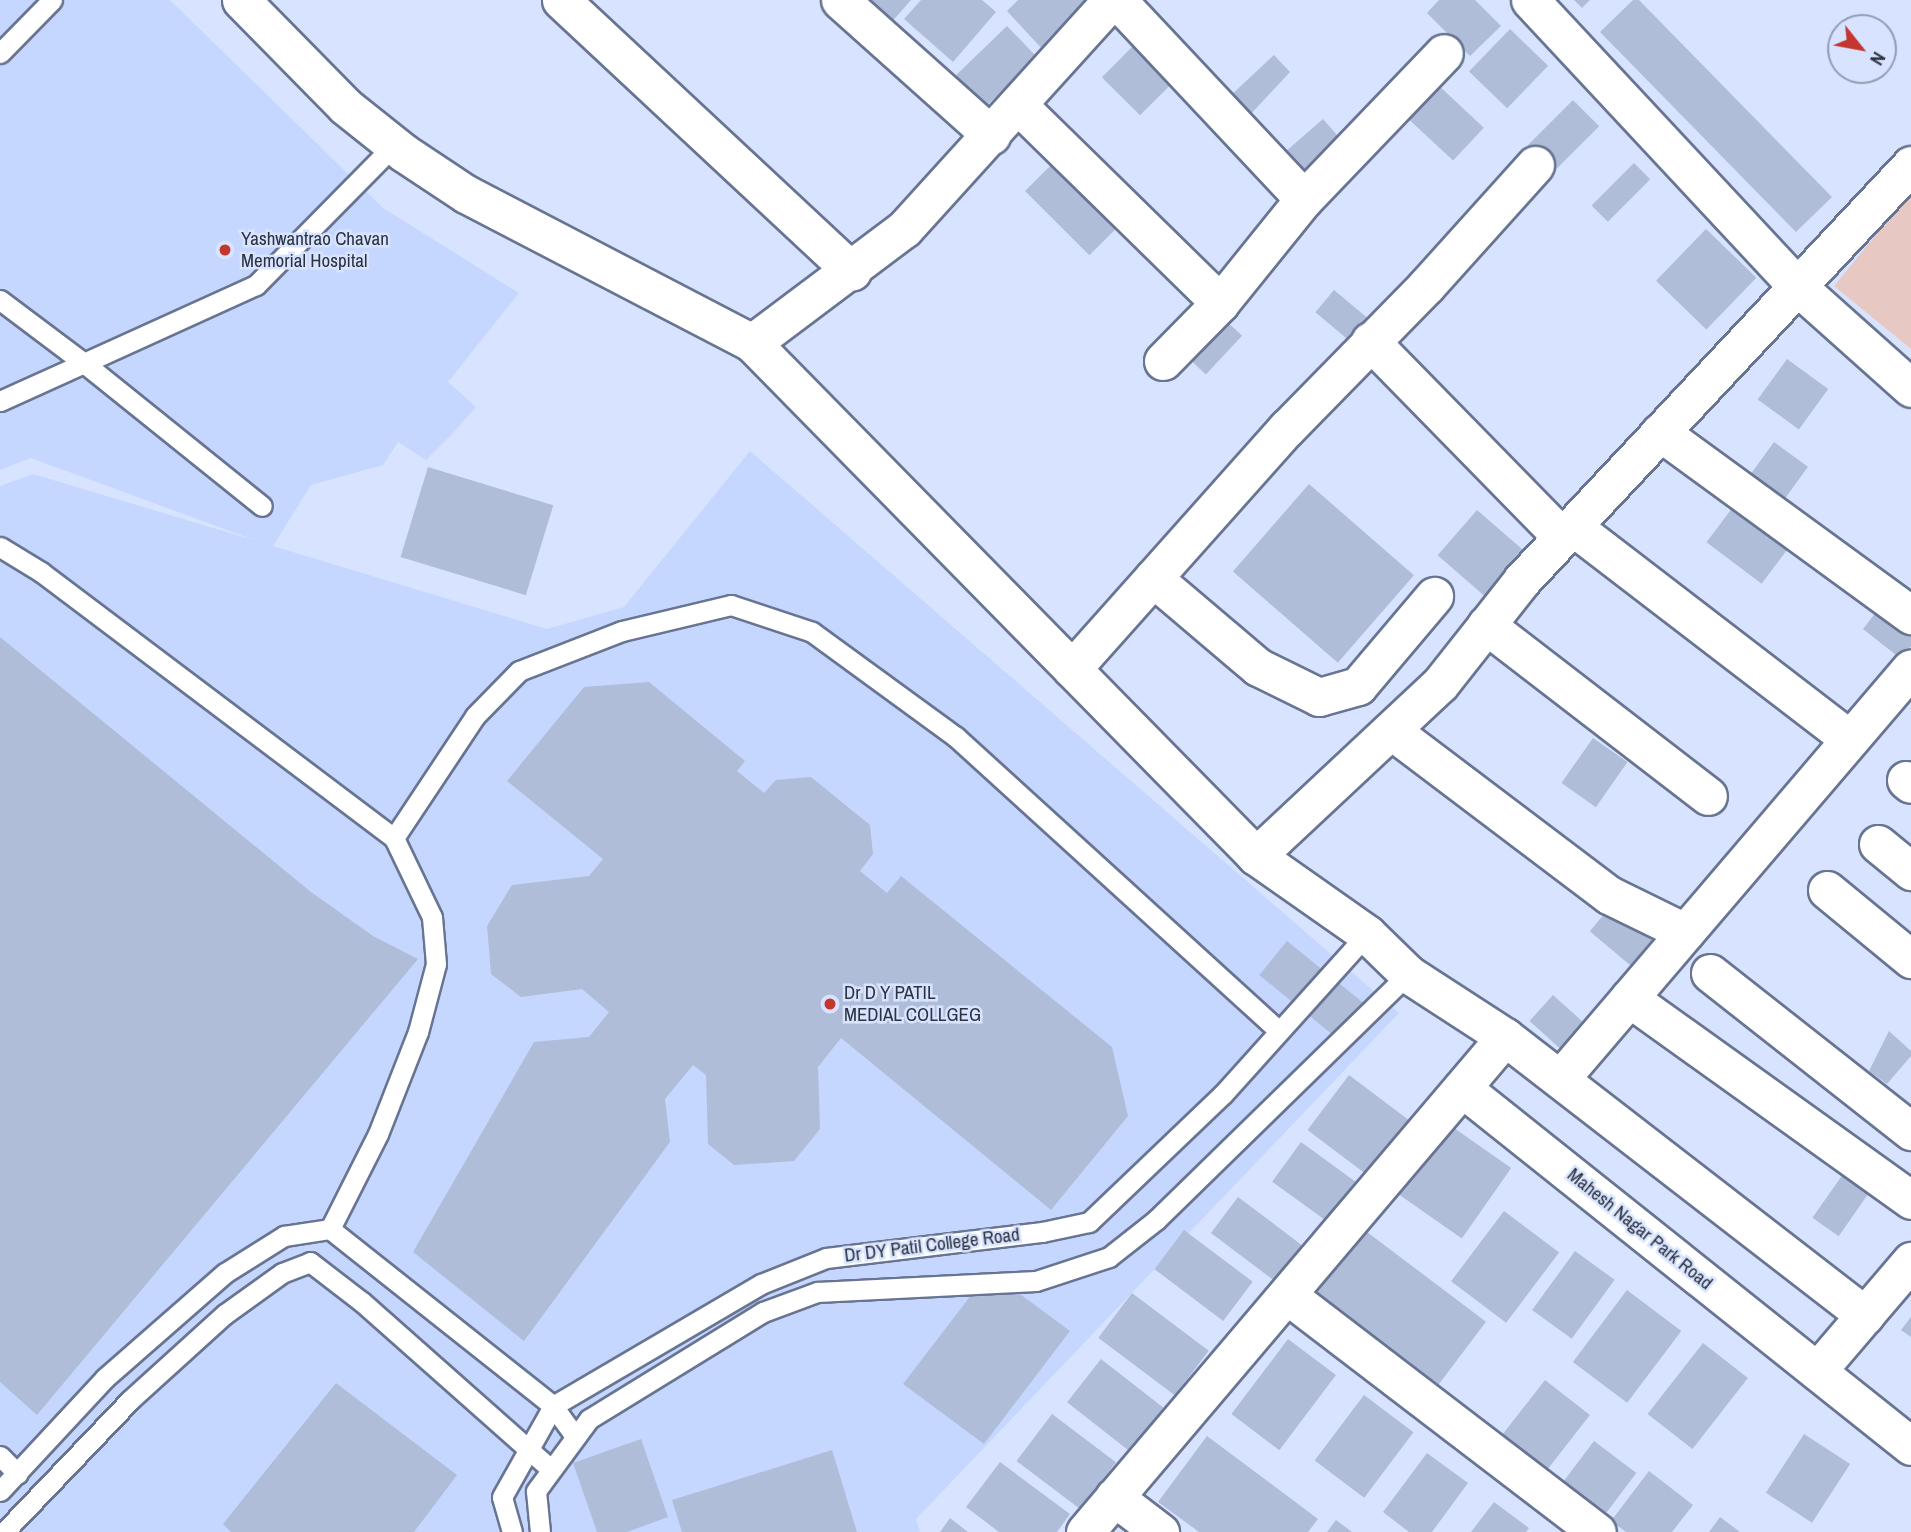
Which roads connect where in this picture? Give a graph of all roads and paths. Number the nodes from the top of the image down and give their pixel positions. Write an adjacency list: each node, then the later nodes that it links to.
1 (241, 0): 11 (street)
2 (561, 0): 15 (street)
3 (840, 0): 10 (street)
4 (1115, 0): 9 (street); 14 (street)
5 (1530, 0): 16 (street)
6 (42, 3): 7 (lane)
7 (0, 53)
8 (1444, 53): 14 (street)
9 (1018, 105): 10 (street); 18 (street)
10 (991, 135): 15 (street)
11 (394, 145): 20 (street); 22 (lane)
12 (1535, 165): 19 (street)
13 (1911, 165): 16 (street)
14 (1304, 199): 18 (street)
15 (852, 271): 20 (street)
16 (1797, 286): 23 (street); 25 (street)
17 (0, 300): 22 (lane)
18 (1220, 303): 21 (street)
19 (1370, 341): 27 (street); 29 (street)
20 (752, 343): 34 (street)
21 (1163, 361)
22 (84, 363): 24 (lane); 26 (lane)
23 (1911, 388)
24 (0, 401)
25 (1660, 432): 27 (street); 31 (street)
26 (262, 506)
27 (1567, 531): 32 (street); 36 (street)
28 (0, 547): 38 (lane)
29 (1153, 578): 30 (street); 34 (street)
30 (1434, 596)
31 (1911, 615)
32 (1486, 625): 35 (street); 37 (street)
33 (1911, 668): 36 (street)
34 (1072, 669): 40 (street)
35 (1392, 731): 40 (street); 43 (street)
36 (1850, 739): 43 (street)
37 (1708, 796)
38 (394, 838): 49 (lane); 55 (lane)
39 (1878, 844): 41 (street)
40 (1256, 856): 44 (street)
41 (1911, 871)
42 (1827, 890): 45 (street)
43 (1685, 932): 48 (street)
44 (1367, 934): 47 (street); 49 (lane, Dr DY Patil College Road)
45 (1911, 959)
46 (1710, 973): 53 (street)
47 (1408, 974): 50 (street); 61 (lane, Dr DY Patil College Road)
48 (1629, 998): 51 (street); 54 (street)
49 (1278, 1030): 60 (lane, Dr DY Patil College Road)
50 (1505, 1037): 51 (street); 52 (street)
51 (1560, 1079): 58 (street)
52 (1462, 1088): 57 (street); 59 (street, Mahesh Nagar Park Road)
53 (1911, 1131)
54 (1911, 1200)
55 (330, 1229): 60 (lane); 66 (lane)
56 (1911, 1261): 58 (street)
57 (1287, 1295): 68 (street); 74 (street)
58 (1865, 1315): 59 (street)
59 (1817, 1371): 62 (street, Mahesh Nagar Park Road)
60 (553, 1406): 61 (lane); 63 (lane)
61 (574, 1435): 65 (lane, Dr DY Patil College Road)
62 (1911, 1446)
63 (530, 1447): 65 (lane); 69 (lane); 70 (lane)
64 (0, 1456): 66 (lane)
65 (551, 1469): 71 (lane, Dr DY Patil College Road)
66 (18, 1474): 67 (lane)
67 (0, 1491)
68 (1114, 1497): 72 (street); 73 (street)
69 (4, 1532)
70 (512, 1532)
71 (540, 1532)
72 (1085, 1532)
73 (1160, 1532)
74 (1597, 1532)

